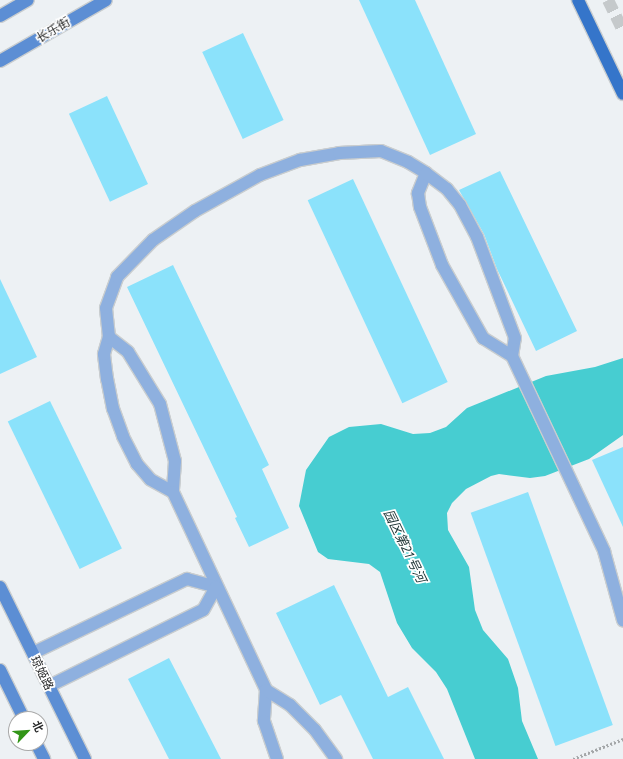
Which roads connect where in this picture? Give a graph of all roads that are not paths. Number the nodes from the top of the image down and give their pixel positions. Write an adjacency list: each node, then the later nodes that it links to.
1 (28, 0): 4 (main road)
2 (106, 0): 5 (main road, 长乐街)
3 (578, 0): 6 (main road)
4 (0, 16)
5 (0, 61)
6 (623, 94)
7 (426, 173): 8 (street); 9 (street); 9 (street)
8 (109, 337): 10 (street); 10 (street)
9 (512, 356): 13 (street)
10 (173, 492): 12 (street)
11 (0, 587): 14 (main road, 琼姬路)
12 (216, 587): 14 (street); 16 (street); 17 (street)
13 (623, 620)
14 (33, 653): 16 (main road, 琼姬路)
15 (0, 670): 18 (main road)
16 (49, 686): 19 (main road, 琼姬路)
17 (266, 690): 20 (street); 21 (street)
18 (20, 711)
19 (85, 759)
20 (277, 759)
21 (336, 759)

